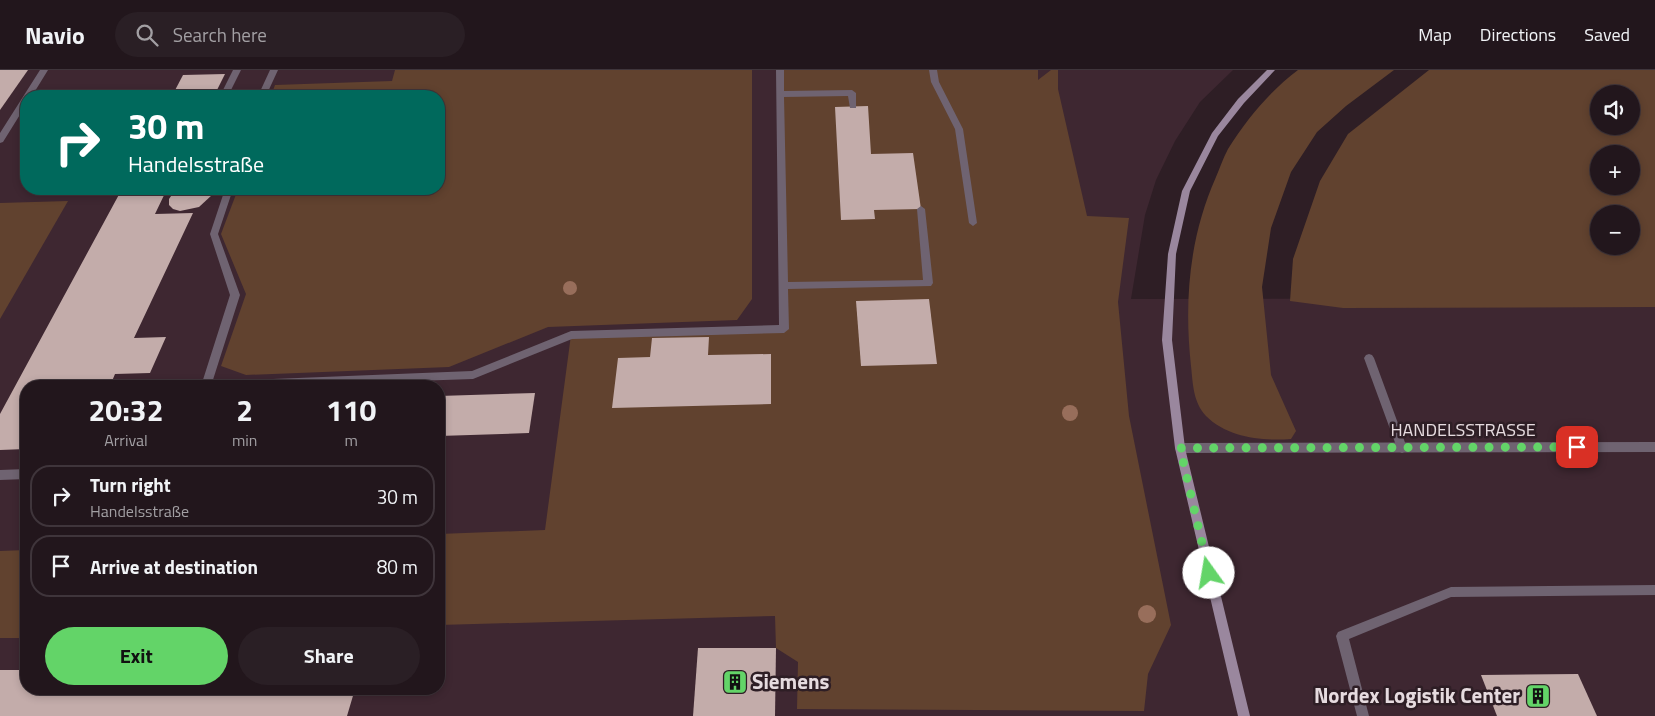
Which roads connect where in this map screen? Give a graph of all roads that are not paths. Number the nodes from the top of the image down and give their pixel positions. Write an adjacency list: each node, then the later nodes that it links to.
1 (44, 70): 7 (street)
2 (237, 70): 8 (street)
3 (274, 70): 9 (street)
4 (780, 70): 10 (street)
5 (933, 70): 16 (street)
6 (1271, 70): 22 (street)
7 (31, 90)
8 (227, 90)
9 (265, 90)
10 (780, 94): 11 (street); 17 (street)
11 (853, 106)
12 (20, 108): 13 (street)
13 (0, 140)
14 (228, 195): 19 (street)
15 (921, 209): 17 (street)
16 (973, 223)
17 (783, 286): 20 (street)
18 (1369, 358): 23 (street)
19 (208, 380)
20 (348, 380)
21 (1655, 447): 23 (street, HANDELSSTRASSE)
22 (1180, 448): 23 (street, HANDELSSTRASSE); 27 (street)
23 (1402, 448)
24 (20, 474): 25 (street)
25 (0, 475)
26 (1655, 590): 28 (street)
27 (1244, 716)
28 (1363, 716)

